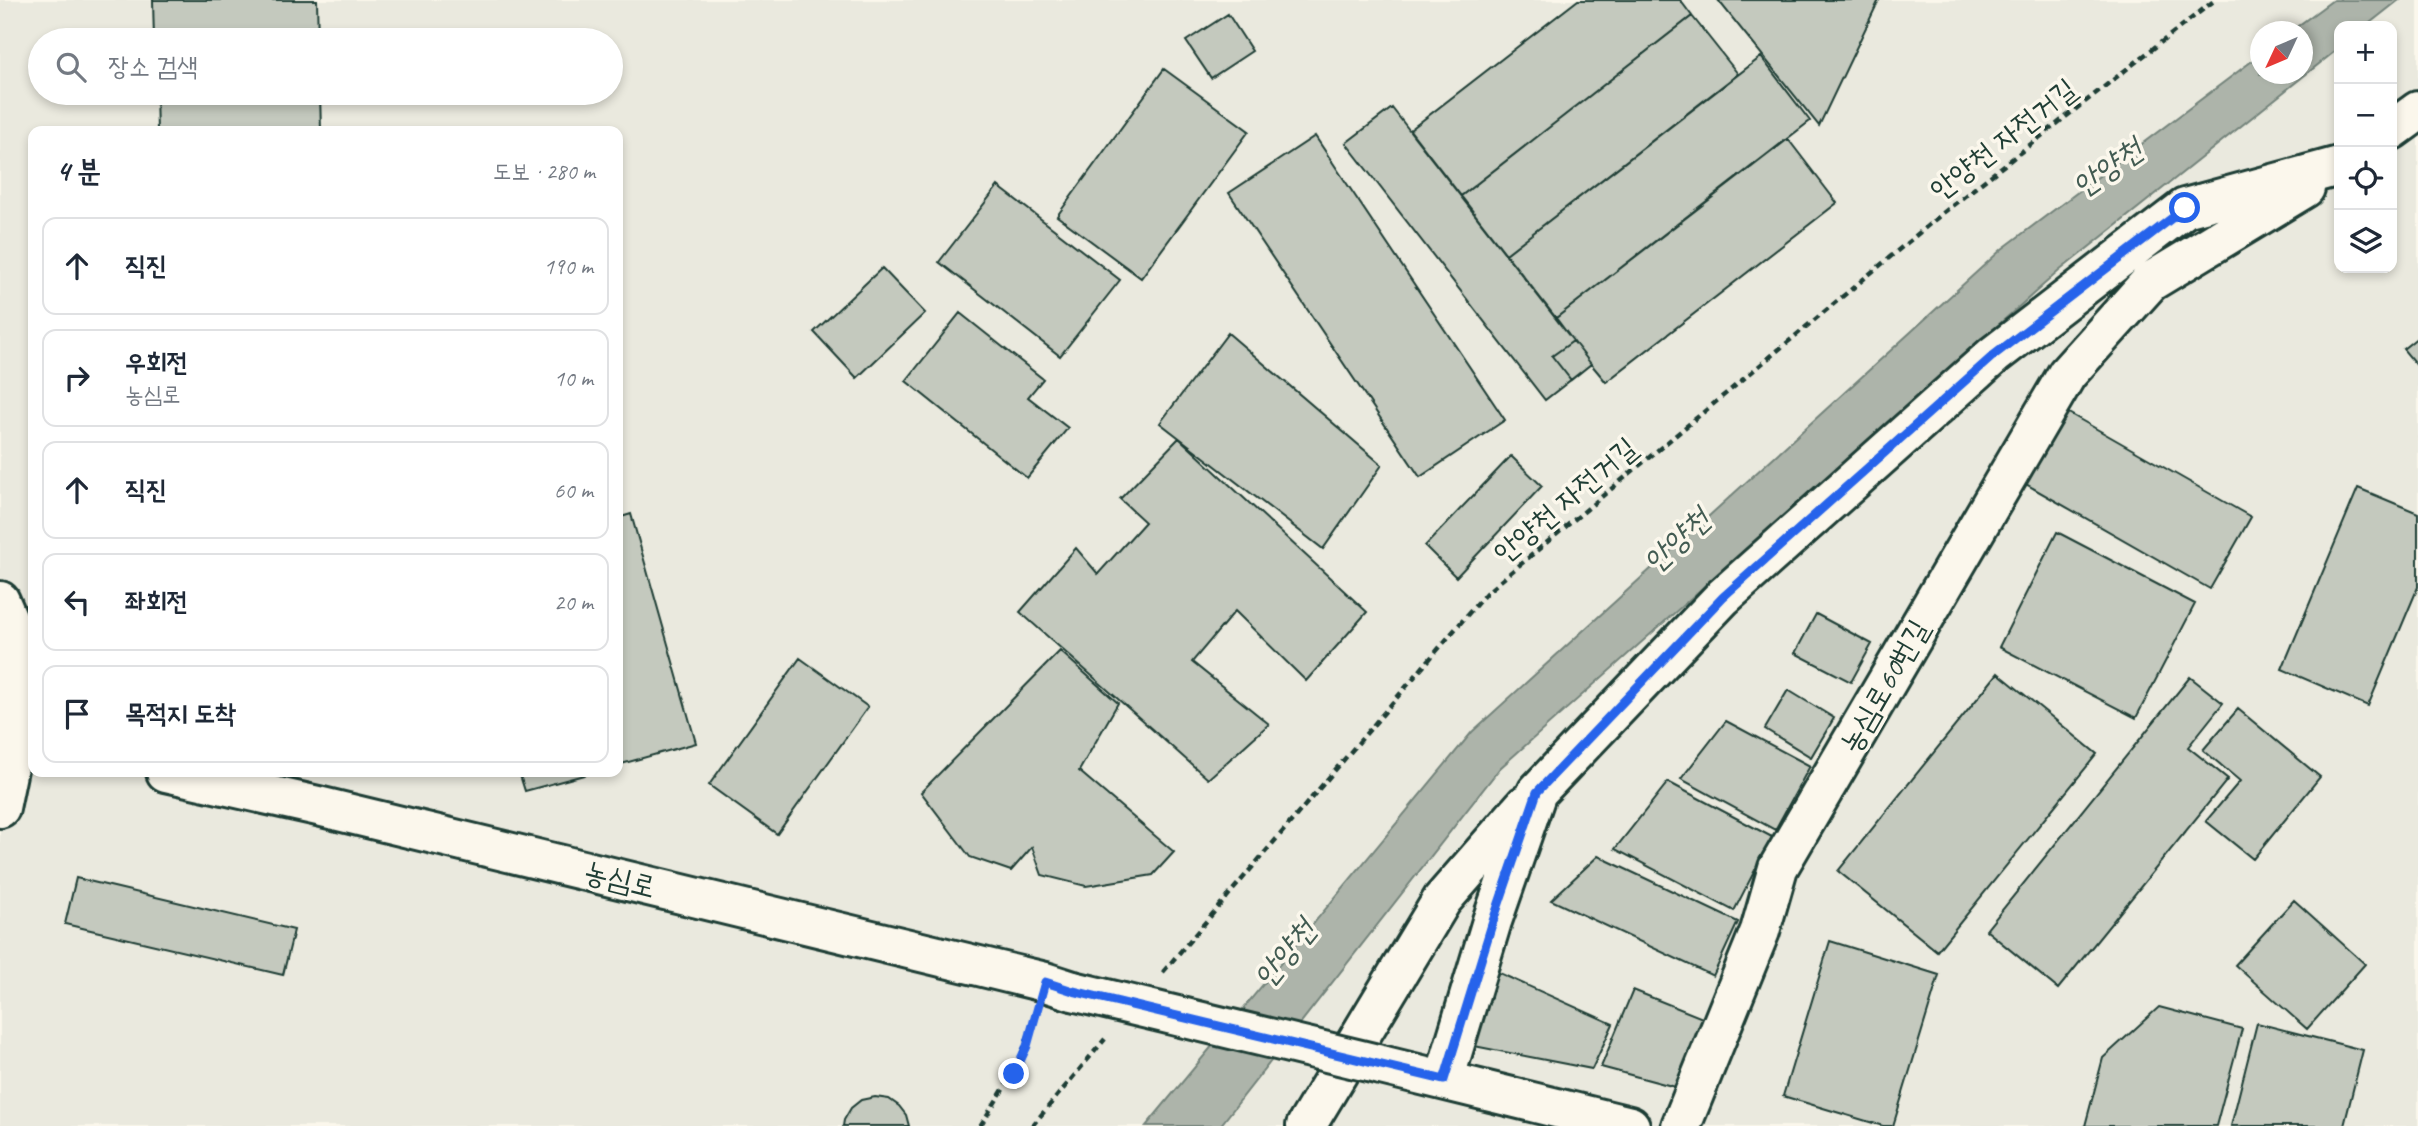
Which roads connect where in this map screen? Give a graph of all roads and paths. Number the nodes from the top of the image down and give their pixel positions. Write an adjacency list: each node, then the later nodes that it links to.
1 (2215, 0): 11 (path, 안양천 자전거길)
2 (2418, 111): 3 (street)
3 (2397, 126)
4 (2334, 168): 9 (street)
5 (2334, 170): 19 (street, 농심로60번길)
6 (0, 601): 7 (street)
7 (15, 744): 10 (street)
8 (188, 777): 12 (street, 농심로)
9 (1537, 792): 14 (street); 17 (street)
10 (0, 808)
11 (1155, 981)
12 (1059, 986): 14 (street, 농심로, bridge); 15 (path)
13 (1111, 1033): 16 (path)
14 (1444, 1080): 18 (street)
15 (980, 1126)
16 (1032, 1126)
17 (1306, 1126)
18 (1630, 1126)
19 (1681, 1126)

